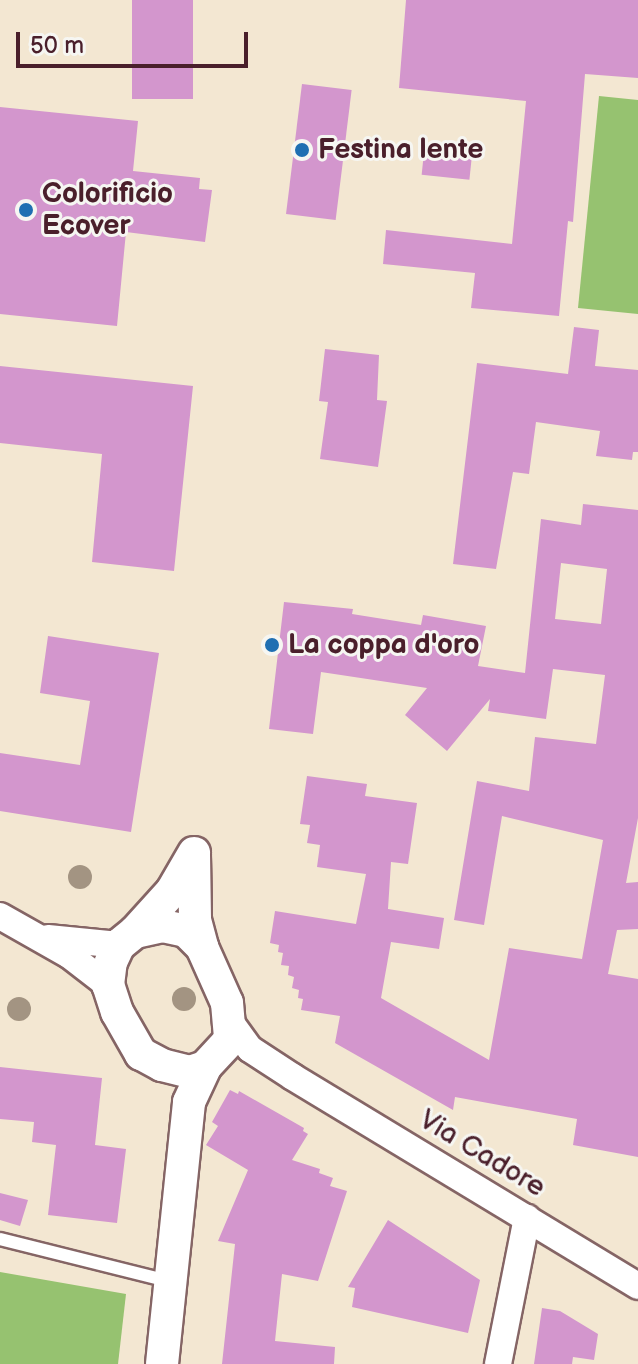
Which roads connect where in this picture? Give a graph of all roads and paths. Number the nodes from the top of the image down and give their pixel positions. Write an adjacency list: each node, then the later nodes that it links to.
1 (0, 916): 2 (street)
2 (36, 936): 3 (street); 5 (street)
3 (127, 938): 4 (street); 4 (street); 5 (street)
4 (202, 947): 6 (street)
5 (108, 985): 7 (street)
6 (231, 1023): 8 (street); 9 (street, Via Cadore)
7 (152, 1060): 8 (street); 10 (street)
8 (210, 1063): 9 (street, Via Cadore); 10 (street)
9 (293, 1077): 11 (street, Via Cadore)
10 (183, 1165): 13 (street)
11 (527, 1218): 14 (street, Via Cadore); 16 (street)
12 (0, 1239): 13 (lane)
13 (170, 1281): 15 (street)
14 (638, 1286)
15 (162, 1364)
16 (498, 1364)

